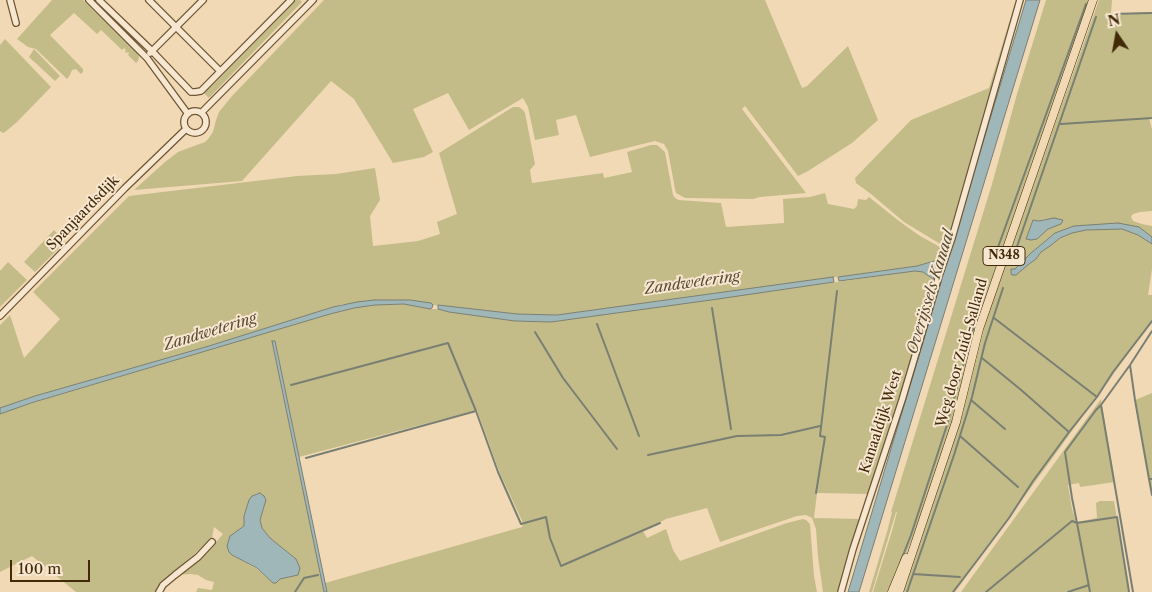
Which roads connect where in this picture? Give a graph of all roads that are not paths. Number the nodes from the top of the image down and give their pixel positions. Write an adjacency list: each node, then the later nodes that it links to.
1 (10, 0): 10 (street)
2 (89, 0): 13 (street)
3 (99, 0): 12 (street)
4 (149, 0): 11 (street)
5 (203, 0): 11 (street)
6 (291, 0): 14 (street)
7 (313, 0): 15 (street)
8 (1020, 0): 22 (street, Kanaaldijk West)
9 (1093, 0): 19 (main road, Weg door Zuid-Salland / N348)
10 (16, 23)
11 (177, 27): 12 (street); 14 (street)
12 (152, 51): 13 (street); 14 (street)
13 (147, 58): 16 (street)
14 (220, 71)
15 (201, 113): 16 (street); 17 (street)
16 (188, 114): 17 (street)
17 (186, 129): 18 (street, Spanjaardsdijk)
18 (0, 316)
19 (925, 516): 23 (main road, Weg door Zuid-Salland / N348); 24 (main road, Weg door Zuid-Salland / N348)
20 (212, 542): 21 (street)
21 (159, 592)
22 (841, 592)
23 (892, 592)
24 (899, 592)

